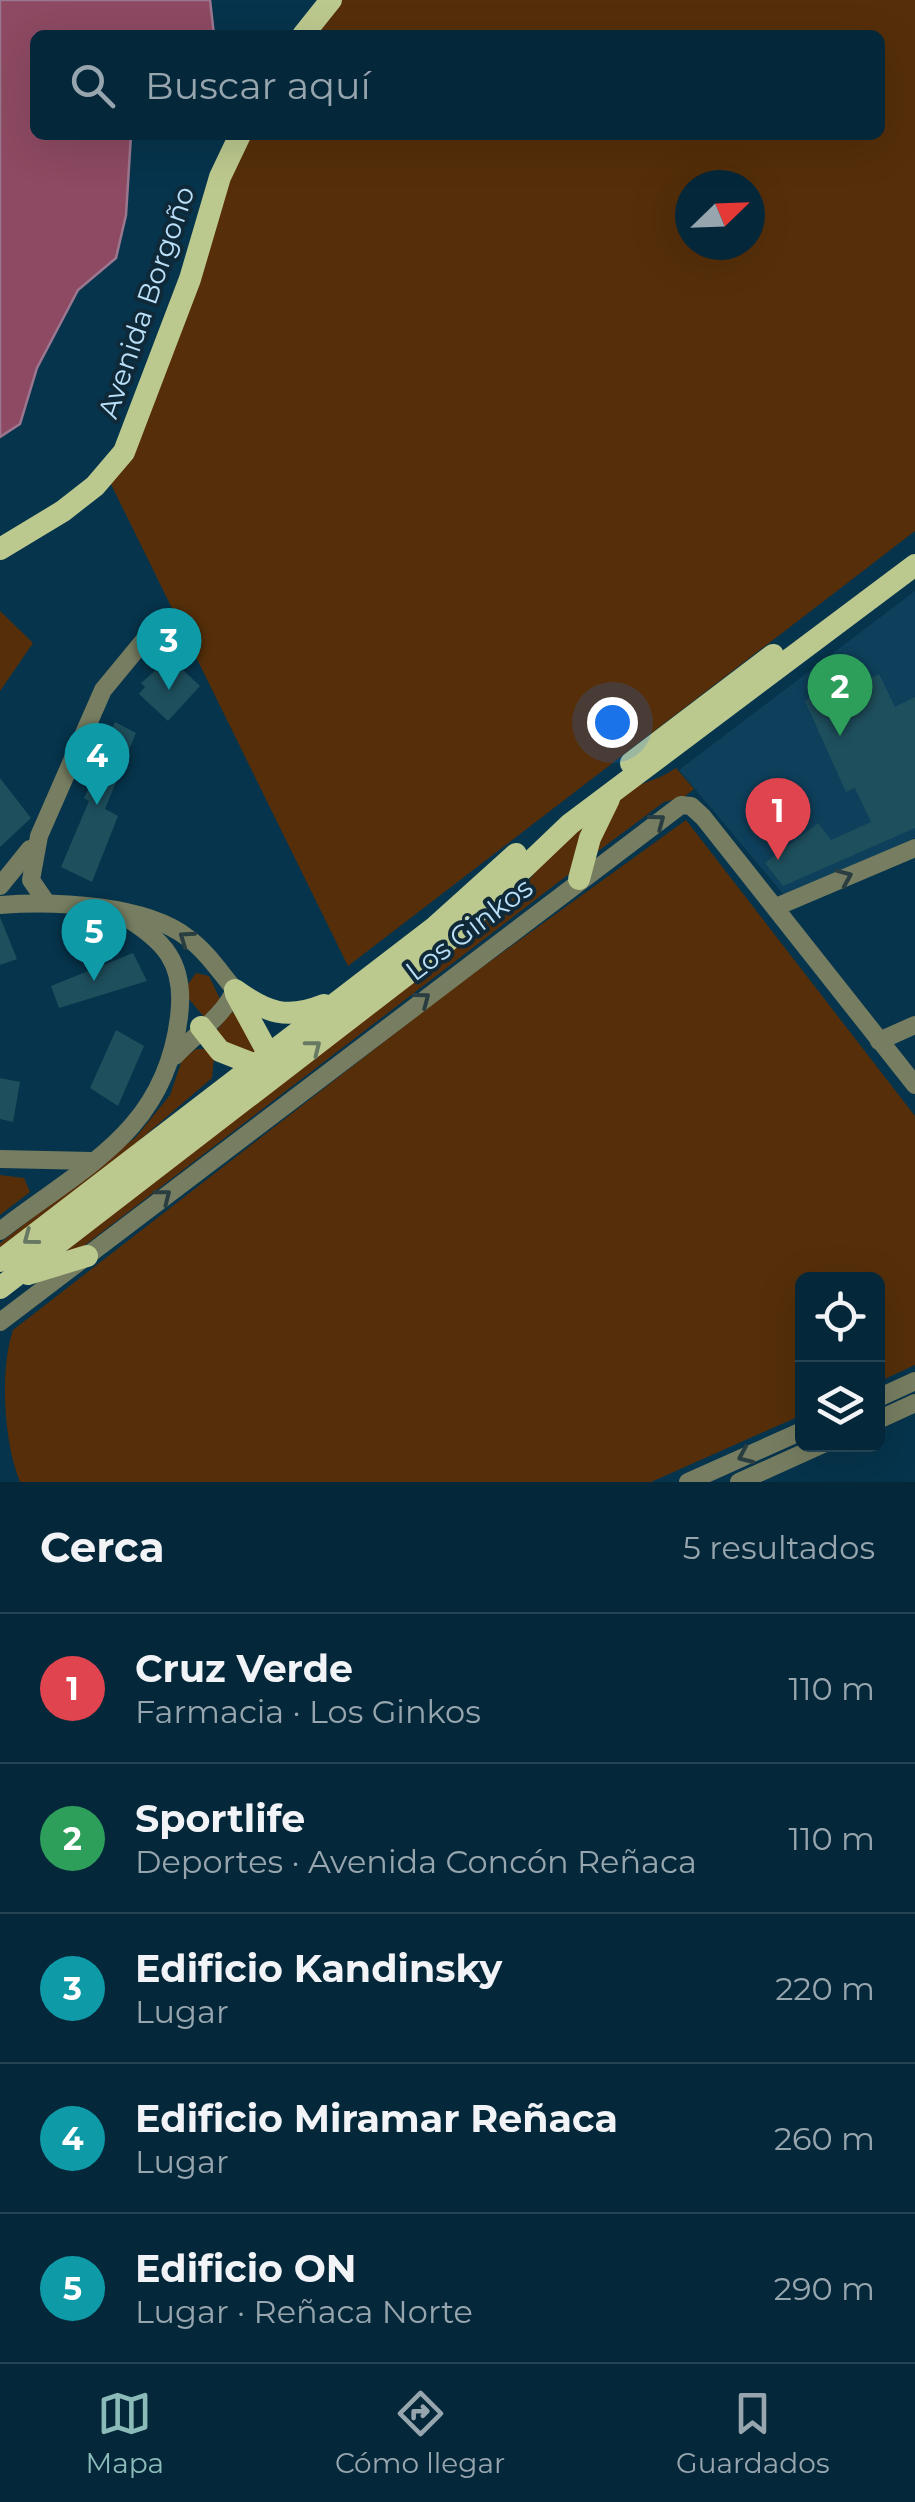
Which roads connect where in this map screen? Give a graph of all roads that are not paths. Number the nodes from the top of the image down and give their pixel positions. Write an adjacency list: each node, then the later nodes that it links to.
1 (331, 0): 2 (main road)
2 (307, 30)
3 (238, 140): 5 (main road, Avenida Borgoño)
4 (915, 548): 21 (main road)
5 (0, 549)
6 (915, 566): 8 (main road)
7 (155, 626): 9 (street)
8 (613, 792): 11 (main road); 21 (main road)
9 (39, 836): 12 (street); 13 (street)
10 (915, 848): 15 (street, one-way to 10)
11 (579, 879): 15 (street, Los Ginkos, one-way to 15); 35 (street, Los Ginkos, one-way to 11)
12 (0, 886)
13 (46, 902): 14 (street); 16 (street)
14 (0, 905)
15 (776, 906): 24 (street, Los Ginkos)
16 (120, 914): 17 (street, one-way to 16); 18 (street)
17 (217, 968): 18 (street); 19 (street)
18 (180, 980): 20 (street)
19 (235, 990): 21 (main road); 23 (street); 27 (main road)
20 (181, 1001): 23 (street); 26 (street)
21 (346, 1008): 27 (main road)
22 (915, 1025): 24 (street)
23 (201, 1027): 25 (main road); 26 (street)
24 (879, 1041): 28 (street, Los Ginkos)
25 (220, 1051): 27 (main road); 29 (main road)
26 (174, 1056): 31 (street)
27 (269, 1064): 29 (main road); 36 (main road)
28 (915, 1085)
29 (214, 1098): 36 (main road, one-way to 36)
30 (0, 1159): 32 (street)
31 (92, 1161): 32 (street); 33 (street)
32 (34, 1162): 33 (street)
33 (45, 1196): 34 (street)
34 (0, 1231)
35 (87, 1256): 36 (main road); 37 (street, Los Ginkos)
36 (4, 1276)
37 (0, 1322)
38 (915, 1381): 39 (street)
39 (885, 1395)
40 (915, 1404): 41 (street)
41 (885, 1417)
42 (795, 1434): 44 (street, one-way to 44)
43 (805, 1452): 45 (street)
44 (688, 1482)
45 (738, 1482)

